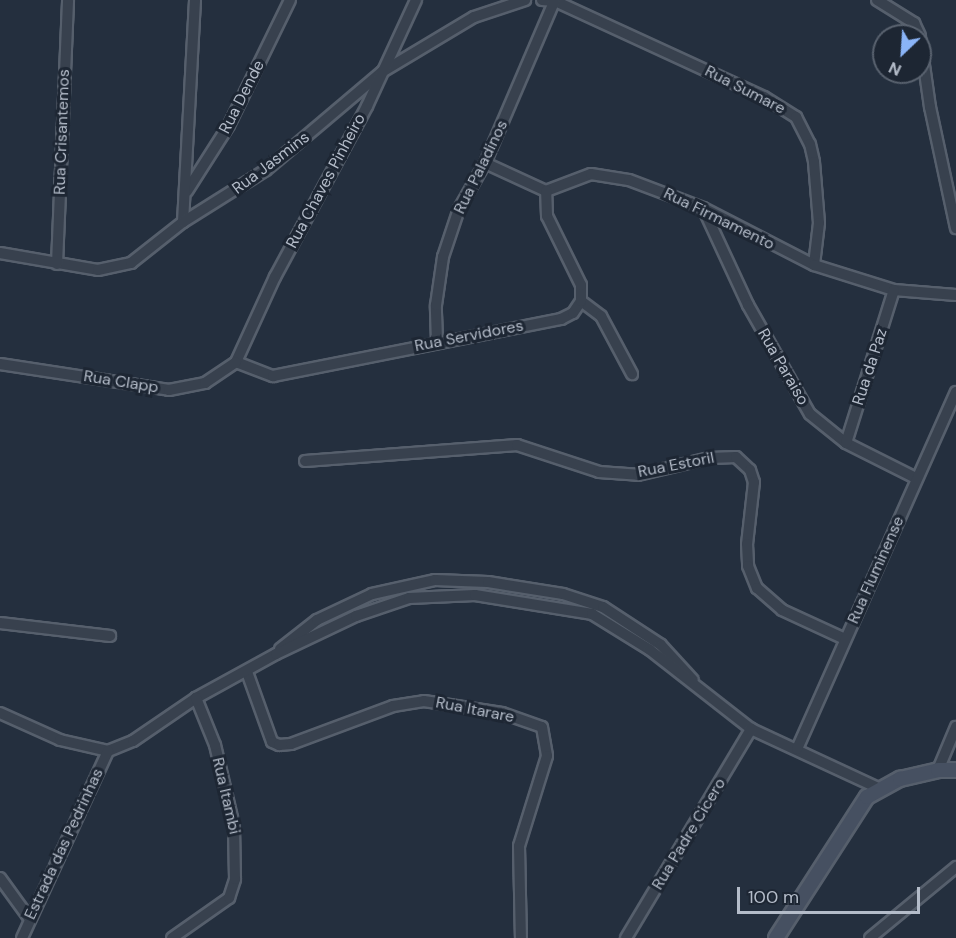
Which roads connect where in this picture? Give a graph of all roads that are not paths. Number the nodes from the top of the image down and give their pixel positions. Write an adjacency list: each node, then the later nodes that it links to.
1 (68, 0): 19 (street, Rua Crisantemos)
2 (195, 0): 13 (street)
3 (290, 0): 13 (street, Rua Dende)
4 (416, 0): 10 (street, Rua Chaves Pinheiro)
5 (525, 0): 10 (street, Rua Jasmins)
6 (542, 0): 8 (street)
7 (876, 0): 9 (street)
8 (555, 1): 12 (street, Rua Paladinos); 20 (street, Rua Sumare)
9 (914, 24)
10 (382, 72): 16 (street, Rua Jasmins); 25 (street, Rua Chaves Pinheiro)
11 (927, 84): 17 (street)
12 (485, 163): 14 (street); 24 (street, Rua Paladinos)
13 (187, 191): 16 (street)
14 (546, 191): 15 (street, Rua Firmamento); 23 (street)
15 (703, 208): 20 (street, Rua Firmamento); 29 (street, Rua Paraiso)
16 (183, 222): 19 (street, Rua Jasmins)
17 (956, 228)
18 (0, 253): 19 (street, Rua Jasmins)
19 (57, 264)
20 (814, 265): 21 (street, Rua Firmamento)
21 (894, 290): 22 (street, Rua Firmamento); 29 (street, Rua da Paz)
22 (956, 295)
23 (581, 301): 24 (street, Rua Servidores); 27 (street)
24 (437, 341): 25 (street, Rua Servidores)
25 (236, 362): 26 (street, Rua Clapp)
26 (0, 363)
27 (632, 374)
28 (956, 392): 31 (street, Rua Fluminense)
29 (846, 443): 31 (street, Rua Paraiso)
30 (305, 461): 34 (street, Rua Estoril)
31 (916, 478): 34 (street, Rua Fluminense)
32 (0, 623): 33 (street)
33 (110, 636)
34 (845, 639): 40 (street, Rua Fluminense)
35 (247, 672): 36 (street); 39 (street); 50 (street, Rua Itarare)
36 (196, 698): 41 (street); 49 (street, Rua Itambi)
37 (0, 713): 41 (street)
38 (956, 727): 42 (street)
39 (751, 729): 40 (street); 51 (street, Rua Padre Cicero)
40 (797, 749): 44 (street)
41 (108, 751): 47 (street, Estrada das Pedrinhas)
42 (938, 770): 43 (main road); 44 (main road)
43 (956, 770)
44 (878, 788): 52 (main road)
45 (956, 867): 53 (street)
46 (0, 878): 47 (street)
47 (29, 918): 48 (street, Estrada das Pedrinhas)
48 (22, 938)
49 (172, 938)
50 (521, 938)
51 (626, 938)
52 (777, 938)
53 (870, 938)

